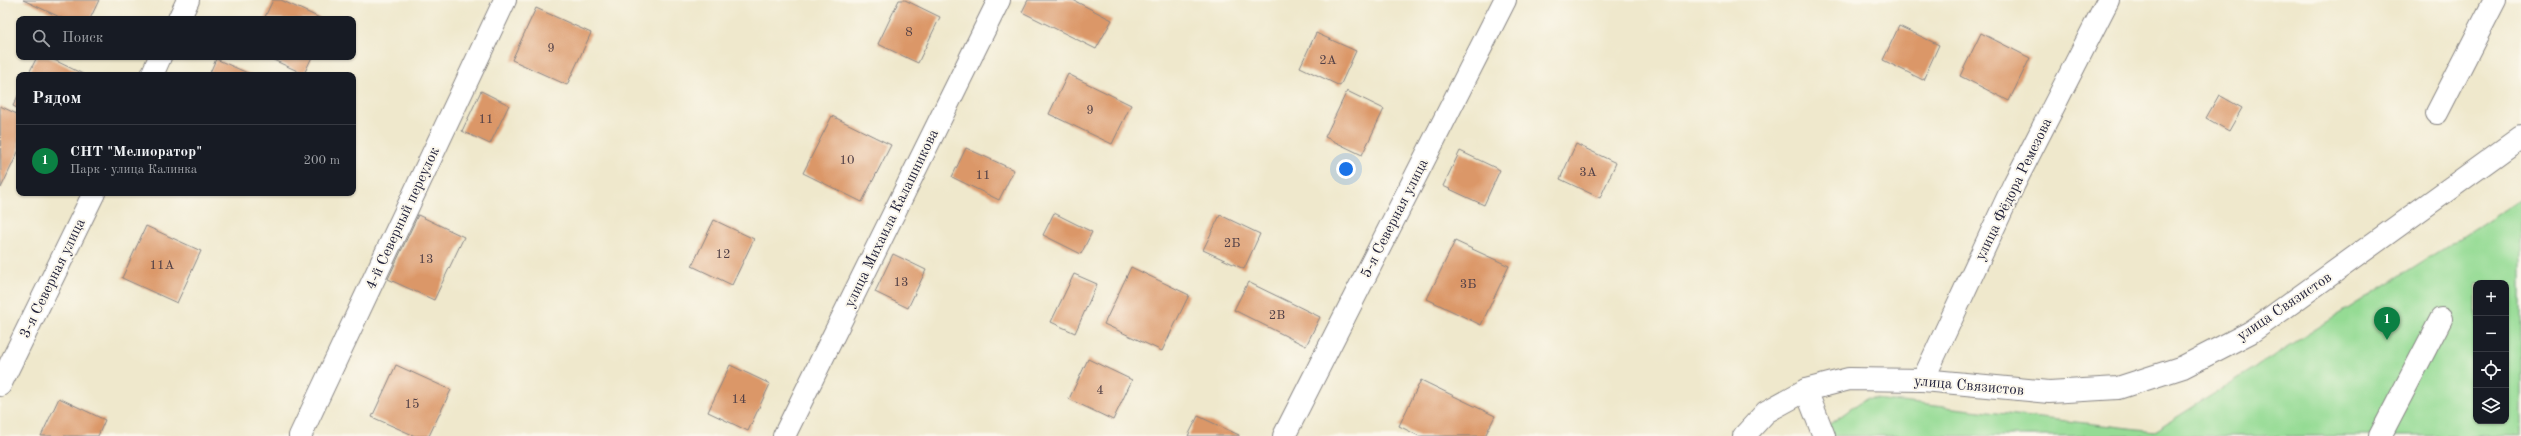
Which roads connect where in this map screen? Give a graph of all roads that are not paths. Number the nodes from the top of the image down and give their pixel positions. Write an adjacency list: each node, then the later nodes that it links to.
1 (188, 0): 7 (street)
2 (505, 0): 17 (street, 4-й Северный переулок)
3 (999, 0): 18 (street, улица Михаила Калашникова)
4 (1505, 0): 19 (street, 5-я Северная улица)
5 (2108, 0): 14 (street, улица Фёдора Ремезова)
6 (2495, 0): 10 (street)
7 (180, 16)
8 (159, 60): 9 (street)
9 (153, 72)
10 (2437, 113)
11 (2521, 137): 14 (street, улица Связистов)
12 (93, 196): 15 (street, 3-я Северная улица)
13 (2441, 319): 22 (street)
14 (1923, 380): 16 (street, улица Связистов)
15 (0, 385)
16 (1806, 390): 20 (street, улица Связистов); 21 (street)
17 (300, 436)
18 (784, 436)
19 (1284, 436)
20 (1744, 436)
21 (1824, 436)
22 (2380, 436)

